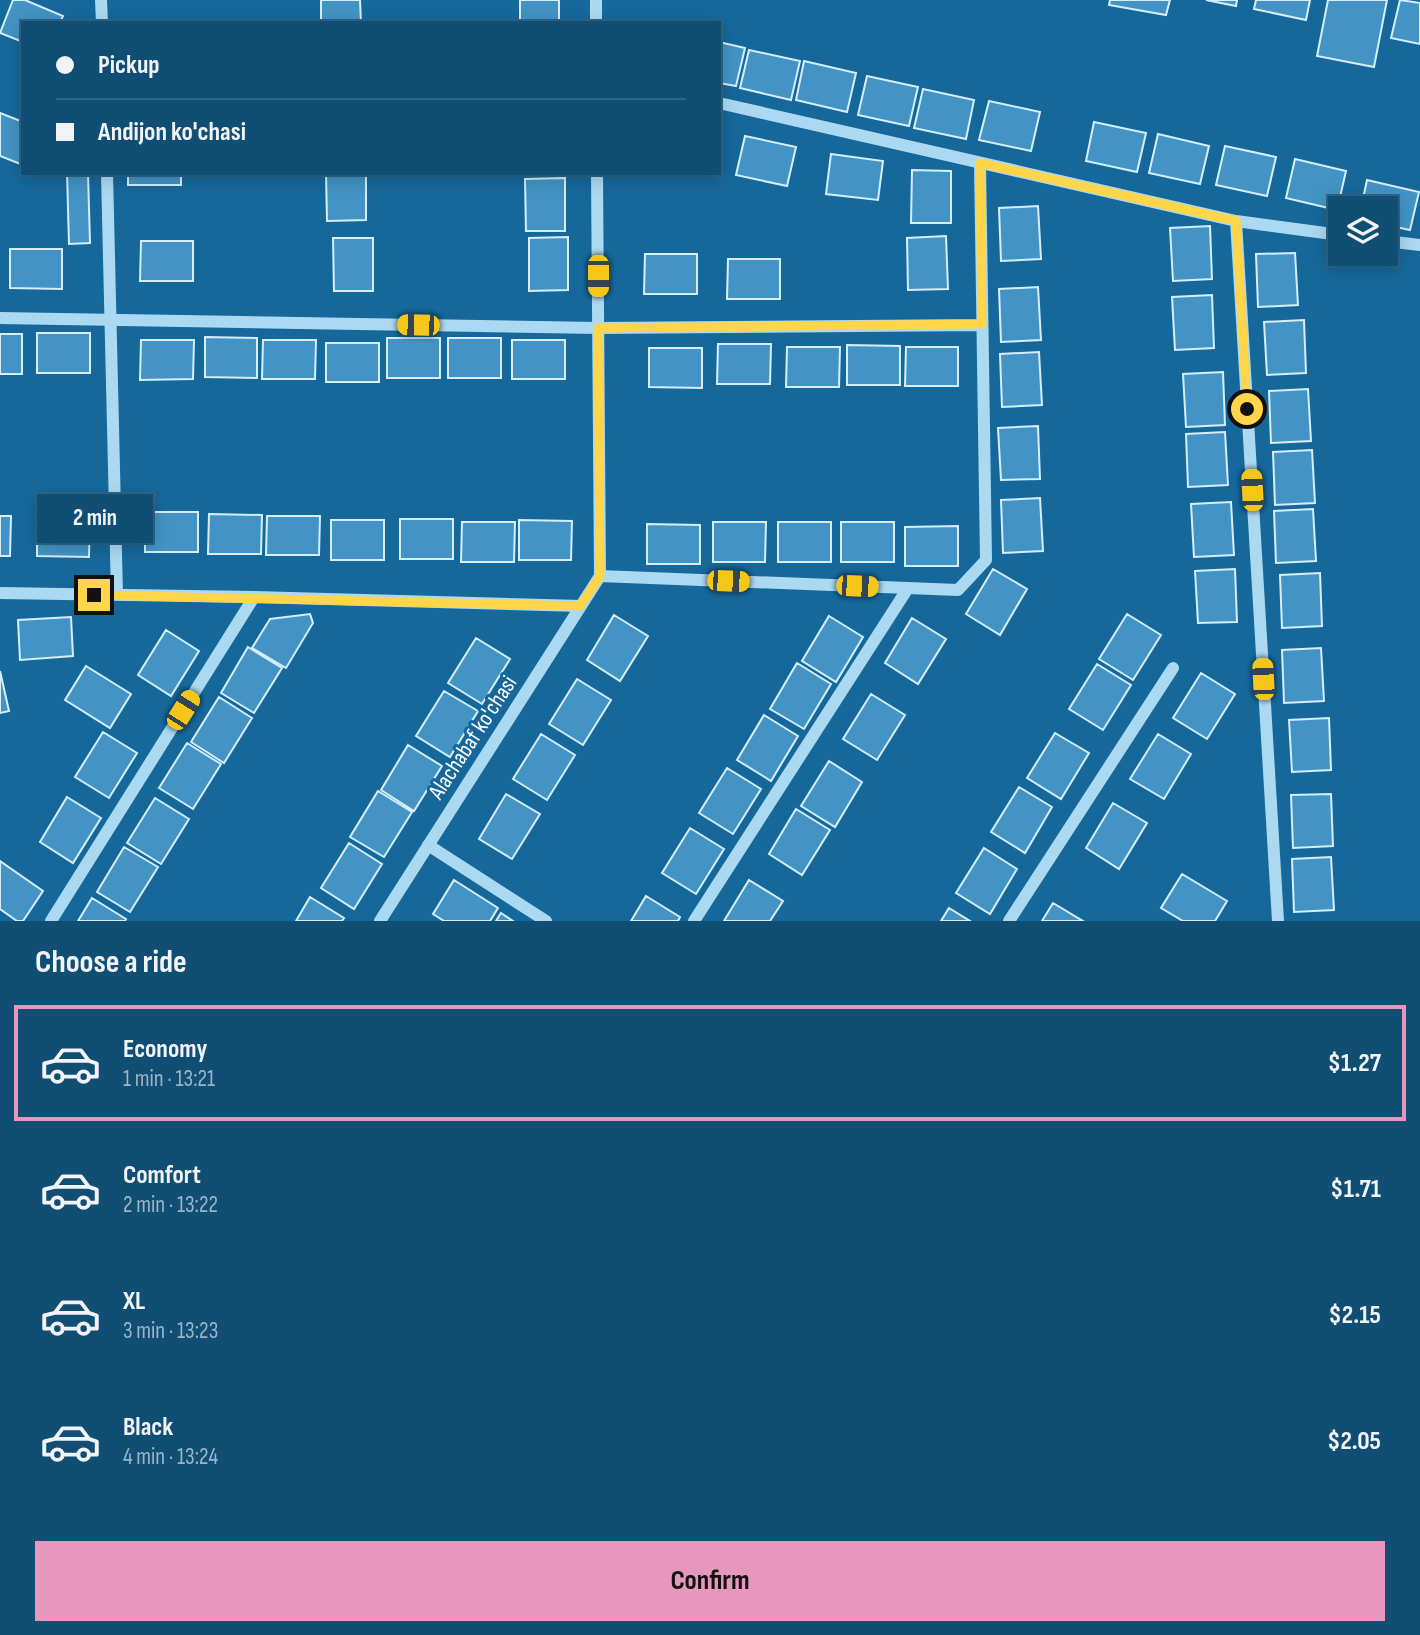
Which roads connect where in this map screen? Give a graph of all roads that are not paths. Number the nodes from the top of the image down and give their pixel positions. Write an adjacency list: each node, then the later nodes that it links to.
1 (101, 0): 3 (street)
2 (596, 0): 4 (street)
3 (102, 21)
4 (596, 21)
5 (721, 103): 6 (street)
6 (980, 163): 9 (street); 15 (street)
7 (107, 175): 14 (street)
8 (597, 175): 16 (street)
9 (1236, 221): 10 (street); 30 (street)
10 (1328, 232)
11 (1398, 242): 12 (street)
12 (1420, 245)
13 (0, 318): 14 (street)
14 (111, 320): 16 (street); 20 (street)
15 (982, 324): 16 (street); 18 (street)
16 (598, 328): 17 (street)
17 (600, 576): 18 (street); 22 (street, Alachabaf ko'chasi)
18 (908, 588): 28 (street)
19 (0, 593): 20 (street)
20 (117, 595): 21 (street)
21 (254, 597): 22 (street); 25 (street)
22 (580, 606): 24 (street, Alachabaf ko'chasi)
23 (1173, 668): 29 (street)
24 (428, 845): 26 (street, Alachabaf ko'chasi); 27 (street)
25 (51, 921)
26 (380, 921)
27 (546, 921)
28 (694, 921)
29 (1009, 921)
30 (1278, 921)

